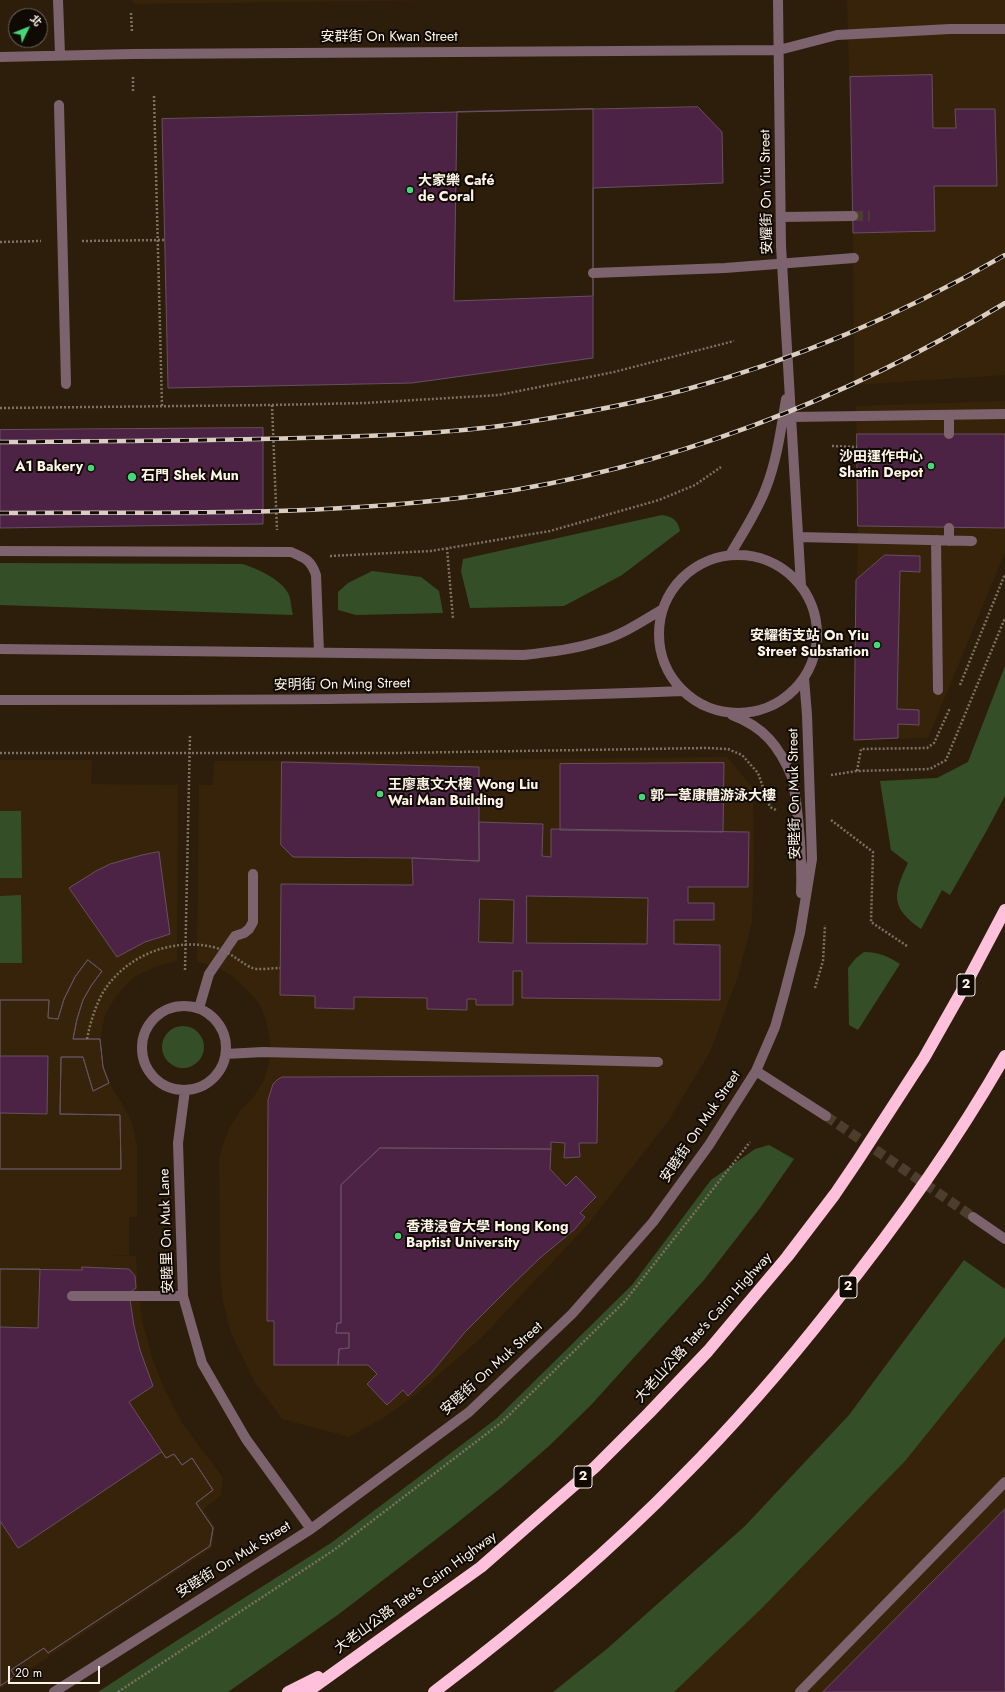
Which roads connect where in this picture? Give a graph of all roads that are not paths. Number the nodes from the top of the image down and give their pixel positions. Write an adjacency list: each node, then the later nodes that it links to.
1 (58, 0): 5 (street)
2 (778, 0): 4 (street, 安耀街 On Yiu Street)
3 (1005, 29): 4 (street, 安群街 On Kwan Street)
4 (779, 50): 5 (street, 安群街 On Kwan Street); 9 (street, 安耀街 On Yiu Street)
5 (60, 54): 6 (street, 安群街 On Kwan Street)
6 (0, 56)
7 (59, 105): 13 (street)
8 (853, 216): 9 (street)
9 (781, 218): 11 (street, 安耀街 On Yiu Street)
10 (854, 258): 11 (street)
11 (782, 264): 12 (street); 14 (street, 安耀街 On Yiu Street)
12 (593, 273)
13 (66, 384)
14 (789, 384): 17 (street, 安耀街 On Yiu Street); 25 (street, 安耀街 On Yiu Street)
15 (1005, 414): 16 (street)
16 (949, 415): 17 (street); 18 (street)
17 (791, 417): 20 (street, 安耀街 On Yiu Street)
18 (949, 434)
19 (949, 528): 22 (street)
20 (798, 537): 21 (street); 26 (street, 安耀街 On Yiu Street)
21 (936, 540): 22 (street); 31 (street)
22 (949, 541): 23 (street)
23 (972, 541)
24 (0, 551): 29 (street)
25 (730, 555): 26 (street); 27 (street)
26 (801, 586): 30 (street)
27 (663, 609): 29 (street); 32 (street)
28 (0, 649): 29 (street)
29 (319, 652)
30 (804, 678): 34 (street); 37 (street, 安睦街 On Muk Street)
31 (938, 690)
32 (684, 691): 33 (street, 安明街 On Ming Street); 34 (street)
33 (0, 700)
34 (721, 711): 37 (street, 安睦街 On Muk Street)
35 (253, 874): 38 (street)
36 (1005, 910): 51 (highway, 大老山公路 Tate's Cairn Highway / 2)
37 (800, 933): 42 (street, 安睦街 On Muk Street)
38 (199, 1008): 39 (street); 43 (street)
39 (226, 1054): 41 (street); 43 (street)
40 (1005, 1056): 52 (highway, 2)
41 (658, 1062)
42 (756, 1071): 44 (street); 50 (street, 安睦街 On Muk Street)
43 (186, 1090): 48 (street, 安睦里 On Muk Lane)
44 (826, 1116)
45 (973, 1217): 46 (street)
46 (1005, 1239)
47 (72, 1296): 48 (street)
48 (183, 1296): 50 (street, 安睦里 On Muk Lane)
49 (1005, 1482): 58 (street)
50 (311, 1528): 53 (street, 安睦街 On Muk Street)
51 (346, 1663): 54 (highway); 55 (highway, 大老山公路 Tate's Cairn Highway / 2)
52 (452, 1678): 56 (highway, 2); 57 (highway)
53 (54, 1692)
54 (288, 1692)
55 (307, 1692)
56 (434, 1692)
57 (439, 1692)
58 (800, 1692)

